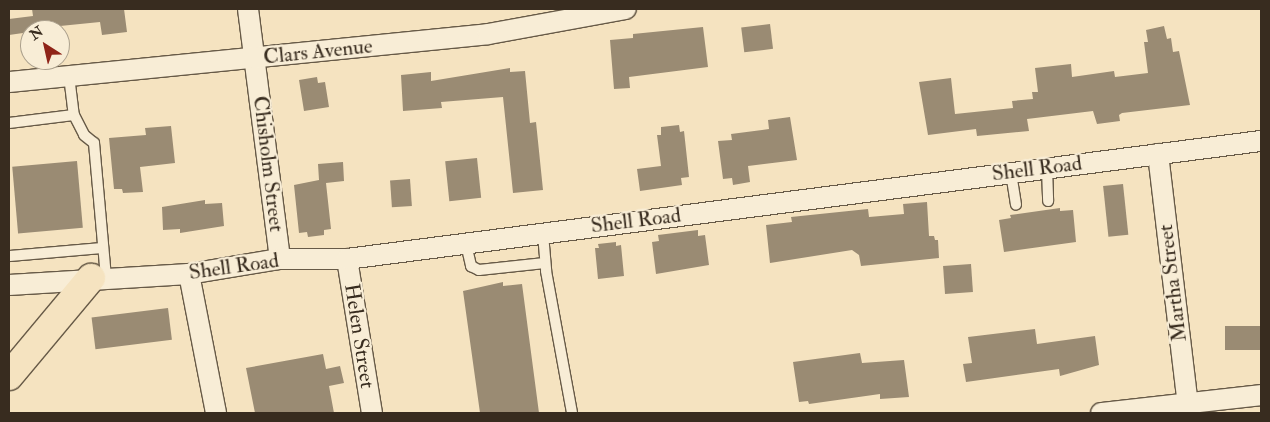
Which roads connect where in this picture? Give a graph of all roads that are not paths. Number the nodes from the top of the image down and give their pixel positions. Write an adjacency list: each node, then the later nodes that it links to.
1 (248, 9): 4 (street, Chisholm Street)
2 (626, 9): 3 (street, Clars Avenue)
3 (569, 13): 4 (street, Clars Avenue)
4 (254, 59): 5 (street, Clars Avenue); 19 (street, Chisholm Street)
5 (69, 76): 6 (street, Clars Avenue); 7 (lane)
6 (9, 82)
7 (74, 115): 8 (lane); 17 (lane)
8 (9, 122)
9 (1261, 141): 10 (street, Shell Road)
10 (1158, 154): 11 (street, Shell Road); 27 (street, Martha Street)
11 (1046, 168): 12 (street, Shell Road); 13 (lane)
12 (1011, 173): 14 (lane); 15 (street, Shell Road)
13 (1048, 201)
14 (1016, 205)
15 (543, 234): 16 (street, Shell Road); 21 (lane)
16 (466, 244): 20 (street, Shell Road); 21 (lane)
17 (102, 248): 18 (lane); 23 (lane)
18 (9, 256)
19 (280, 259): 20 (street, Shell Road); 22 (street, Shell Road)
20 (346, 259): 29 (street, Helen Street)
21 (545, 263): 30 (lane)
22 (189, 274): 23 (street, Shell Road); 28 (street)
23 (99, 278): 24 (street, Shell Road); 25 (main road)
24 (9, 285)
25 (9, 376)
26 (1261, 395): 27 (street)
27 (1188, 408): 31 (street)
28 (216, 413)
29 (372, 413)
30 (572, 413)
31 (1101, 413)

